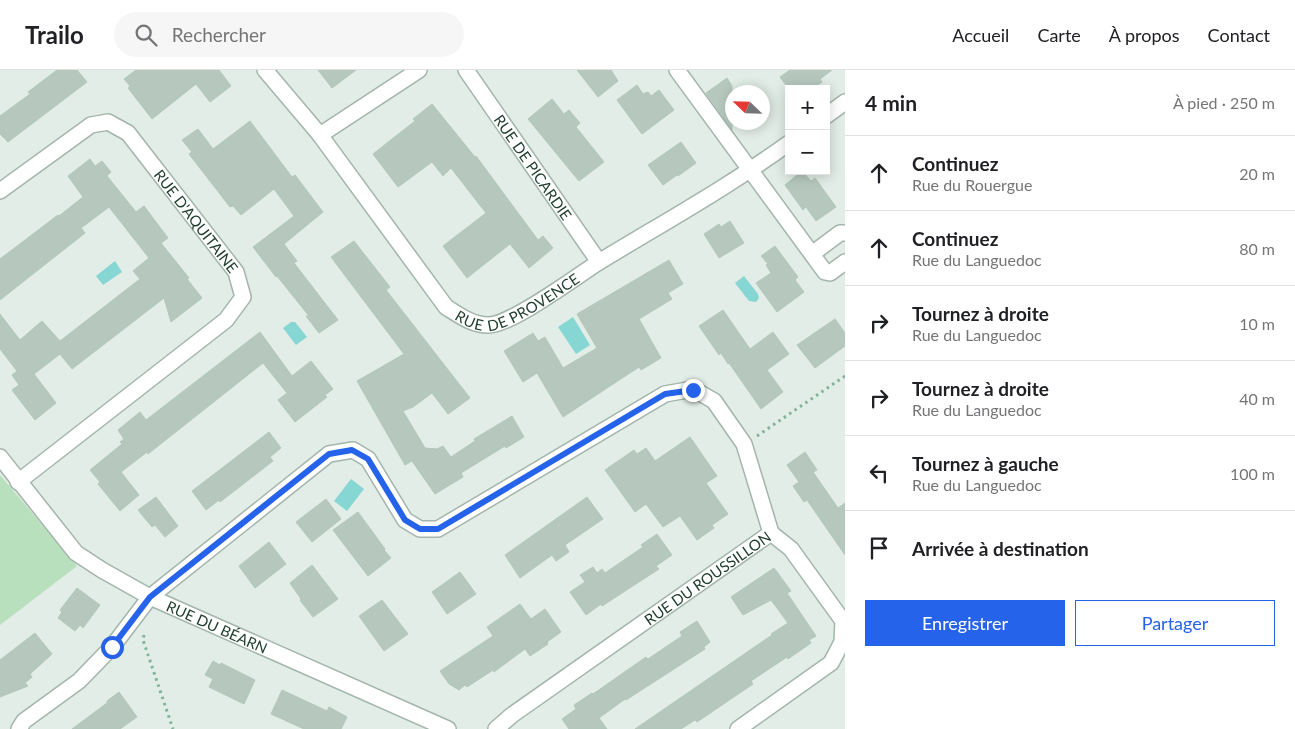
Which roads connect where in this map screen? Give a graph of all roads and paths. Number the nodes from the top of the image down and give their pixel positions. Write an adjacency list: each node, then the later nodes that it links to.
1 (265, 70): 7 (street, RUE DE PROVENCE)
2 (419, 70): 7 (street)
3 (466, 70): 13 (street, RUE DE PICARDIE)
4 (686, 73): 9 (street)
5 (845, 102): 6 (street)
6 (830, 113)
7 (320, 136): 13 (street, RUE DE PROVENCE)
8 (785, 146): 9 (street, RUE DE PROVENCE)
9 (750, 171): 12 (street); 13 (street, RUE DE PROVENCE)
10 (0, 191): 18 (street, RUE D'AQUITAINE)
11 (845, 233): 12 (street)
12 (812, 254): 14 (street)
13 (599, 262)
14 (845, 262)
15 (845, 376): 16 (path)
16 (744, 444): 19 (street); 20 (street)
17 (0, 457): 18 (street, RUE DU BÉARN)
18 (18, 482): 20 (street, RUE DU BÉARN)
19 (771, 533): 25 (street, RUE DU ROUSSILLON); 26 (street, RUE DU ROUSSILLON)
20 (150, 597): 22 (street); 24 (street, RUE DU BÉARN)
21 (144, 631): 23 (path)
22 (19, 729)
23 (173, 729)
24 (448, 729)
25 (496, 729)
26 (738, 729)

